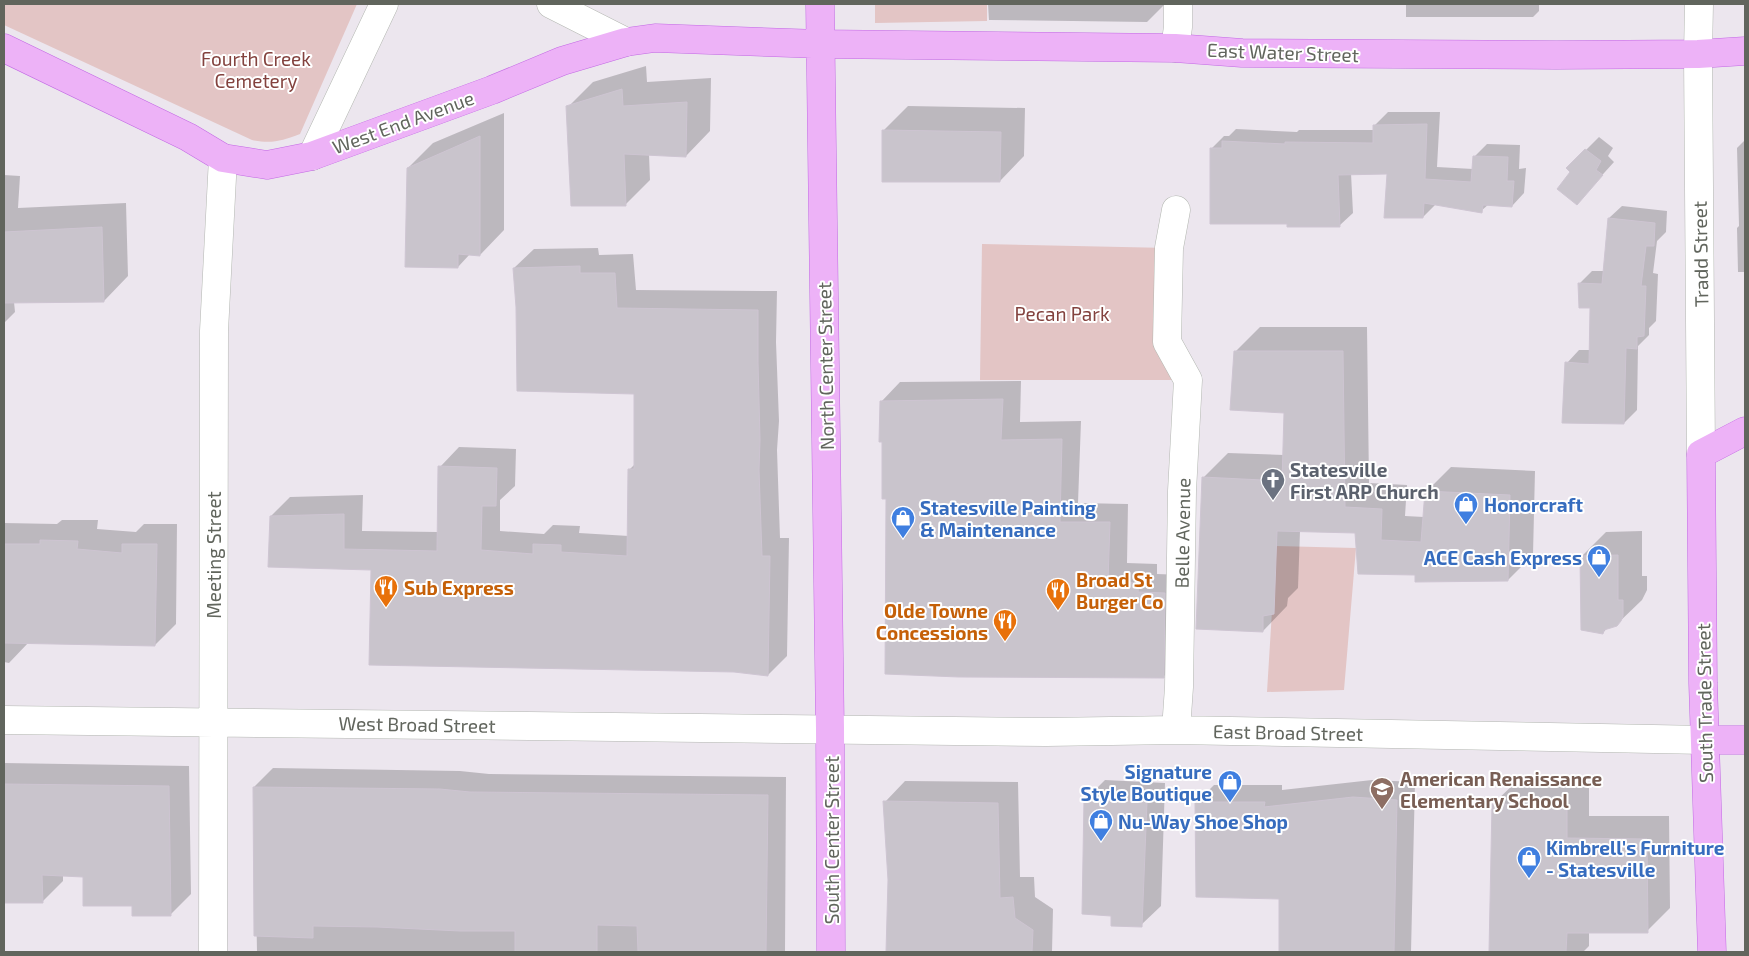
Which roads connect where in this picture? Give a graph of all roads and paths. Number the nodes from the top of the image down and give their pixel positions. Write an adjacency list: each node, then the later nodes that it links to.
1 (384, 4): 12 (street)
2 (551, 4): 6 (street)
3 (820, 4): 7 (main road, North Center Street)
4 (1178, 4): 9 (street)
5 (1699, 4): 11 (street, Tradd Street)
6 (626, 42): 7 (main road, West End Avenue); 12 (main road, West End Avenue)
7 (820, 44): 9 (main road, East Water Street); 19 (main road, North Center Street)
8 (4, 48): 13 (main road, West End Avenue)
9 (1175, 48): 11 (main road, East Water Street)
10 (1745, 51): 11 (main road, East Water Street)
11 (1698, 54): 16 (street, Tradd Street)
12 (312, 156): 13 (main road, West End Avenue)
13 (223, 158): 18 (street, Meeting Street)
14 (1176, 210): 20 (street, Belle Avenue)
15 (1745, 431): 16 (main road)
16 (1701, 454): 21 (main road, South Trade Street)
17 (4, 720): 18 (street, West Broad Street)
18 (212, 722): 19 (street, West Broad Street); 23 (street, Meeting Street)
19 (830, 728): 20 (street, East Broad Street); 24 (main road, South Center Street)
20 (1176, 730): 21 (street, East Broad Street)
21 (1705, 740): 22 (main road, East Broad Street); 25 (main road, South Trade Street)
22 (1745, 740)
23 (213, 952)
24 (831, 952)
25 (1712, 952)

